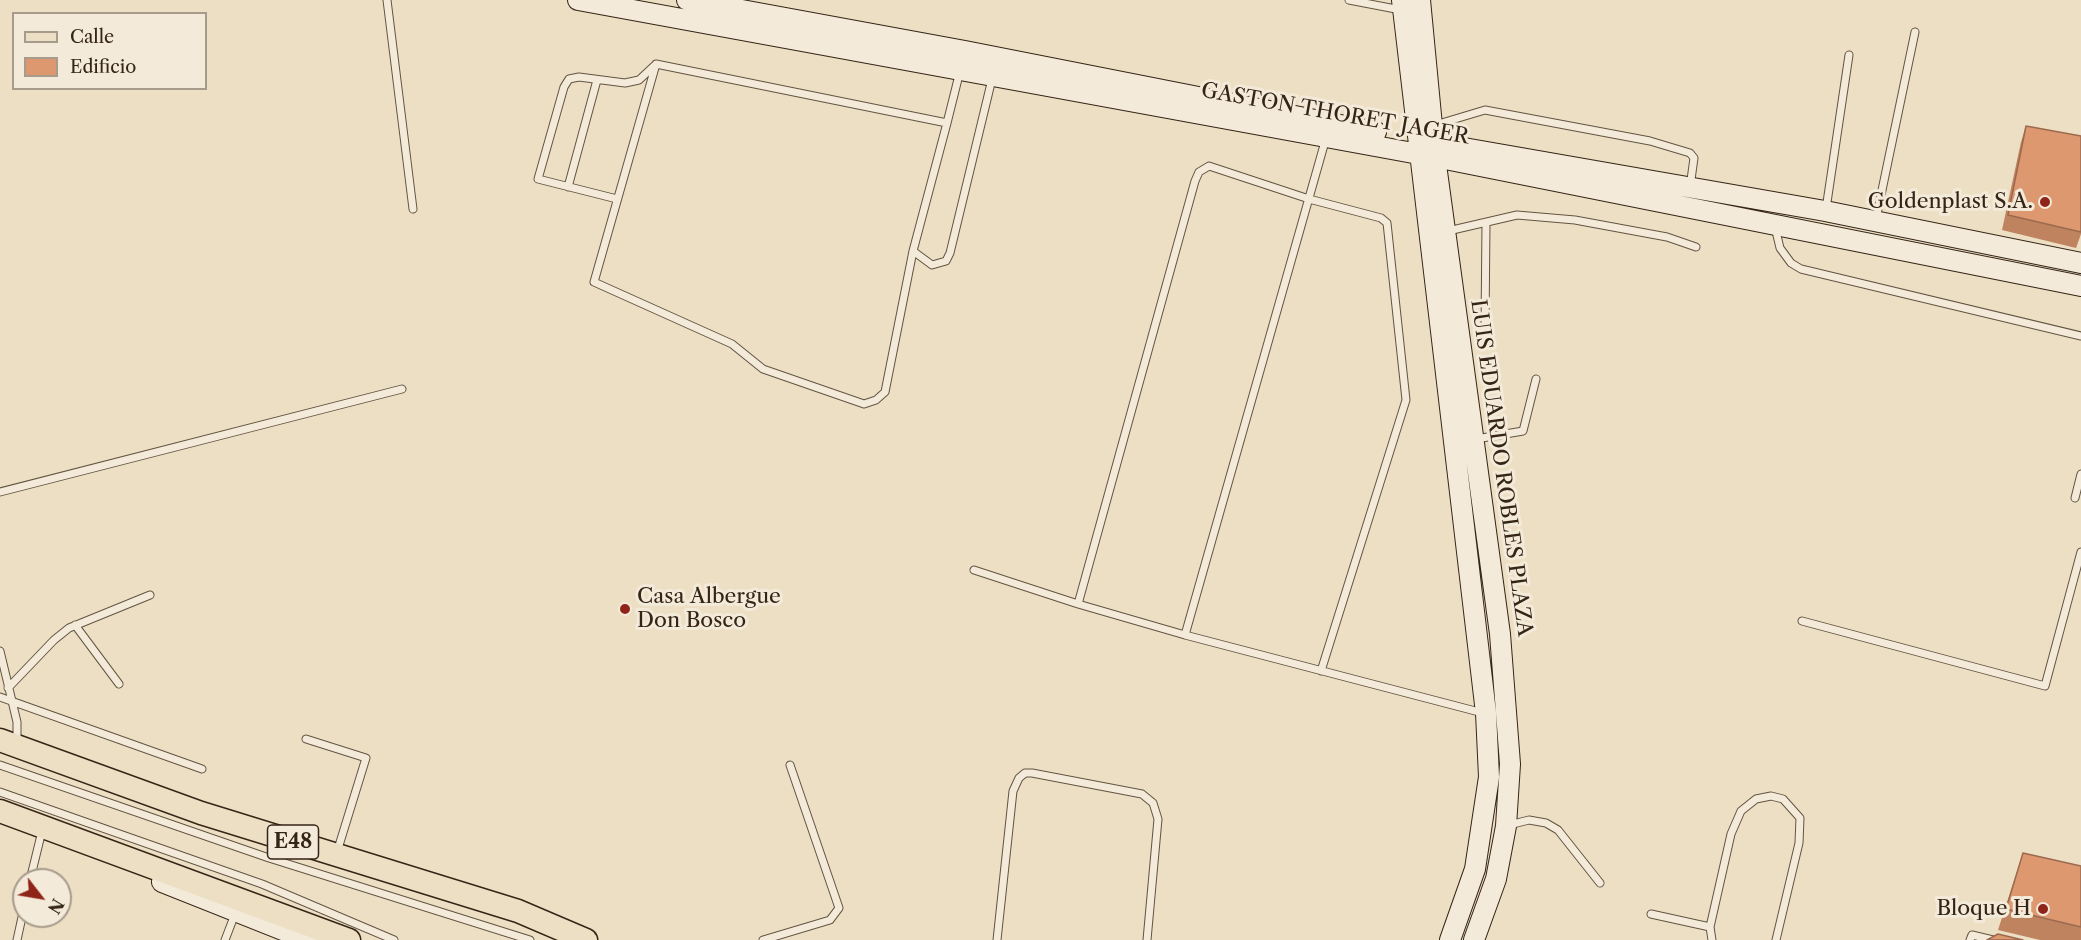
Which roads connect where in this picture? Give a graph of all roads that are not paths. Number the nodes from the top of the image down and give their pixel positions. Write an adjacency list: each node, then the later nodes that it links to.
1 (387, 0): 20 (lane)
2 (578, 0): 9 (street, GASTON THORET JAGER)
3 (687, 0): 9 (street, GASTON THORET JAGER)
4 (1349, 0): 5 (lane)
5 (1370, 2): 6 (lane)
6 (1408, 3): 15 (street, LUIS EDUARDO ROBLES PLAZA)
7 (1915, 32): 22 (lane)
8 (1849, 55): 21 (lane)
9 (963, 60): 11 (street, GASTON THORET JAGER); 13 (lane)
10 (656, 64): 12 (lane); 13 (lane); 19 (lane)
11 (994, 67): 14 (street, GASTON THORET JAGER); 15 (street, GASTON THORET JAGER); 27 (lane)
12 (597, 80): 16 (lane); 16 (lane)
13 (947, 123): 27 (lane)
14 (1327, 137): 15 (street, GASTON THORET JAGER); 18 (lane)
15 (1428, 144): 17 (street, GASTON THORET JAGER); 17 (lane); 24 (street, GASTON THORET JAGER); 25 (street, LUIS EDUARDO ROBLES PLAZA); 51 (street, LUIS EDUARDO ROBLES PLAZA)
16 (568, 187): 19 (lane)
17 (1689, 188): 21 (street, GASTON THORET JAGER)
18 (1309, 199): 41 (lane); 44 (lane); 46 (lane)
19 (617, 200): 27 (lane)
20 (413, 209)
21 (1825, 211): 22 (street, GASTON THORET JAGER)
22 (1875, 221): 28 (street, GASTON THORET JAGER)
23 (1486, 223): 25 (lane); 26 (lane); 30 (lane)
24 (1774, 225): 29 (street, GASTON THORET JAGER); 31 (lane)
25 (1445, 231): 34 (street, LUIS EDUARDO ROBLES PLAZA)
26 (1696, 247)
27 (913, 251)
28 (2081, 263)
29 (2081, 286)
30 (1485, 328)
31 (2081, 336)
32 (1536, 379): 34 (lane)
33 (402, 389): 36 (lane)
34 (1474, 439): 60 (street, LUIS EDUARDO ROBLES PLAZA)
35 (2081, 474): 37 (lane)
36 (0, 492)
37 (2075, 498)
38 (2081, 552): 42 (lane)
39 (974, 570): 41 (lane)
40 (150, 595): 43 (lane)
41 (1078, 604): 44 (lane)
42 (1802, 621)
43 (75, 625): 47 (lane); 48 (lane)
44 (1185, 635): 46 (lane)
45 (0, 651): 48 (lane)
46 (1321, 671): 51 (lane)
47 (119, 684)
48 (8, 688): 50 (lane)
49 (0, 697): 50 (lane)
50 (11, 701): 53 (lane); 56 (lane)
51 (1486, 713): 77 (street, LUIS EDUARDO ROBLES PLAZA)
52 (306, 739): 62 (lane)
53 (8, 743): 62 (main road, E48)
54 (0, 765): 72 (lane)
55 (790, 765): 74 (lane)
56 (202, 769)
57 (0, 792): 71 (lane)
58 (0, 811): 70 (main road)
59 (0, 818): 61 (street)
60 (1506, 825): 64 (lane); 78 (street, LUIS EDUARDO ROBLES PLAZA)
61 (41, 835): 63 (lane); 65 (street)
62 (336, 855): 73 (main road, E48)
63 (33, 868)
64 (1600, 884)
65 (236, 911): 68 (lane); 69 (street)
66 (1651, 914): 67 (lane)
67 (1710, 927): 79 (lane); 80 (lane)
68 (225, 940)
69 (308, 940)
70 (349, 940)
71 (394, 940)
72 (530, 940)
73 (586, 940)
74 (764, 940)
75 (996, 940): 76 (lane)
76 (1147, 940)
77 (1450, 940)
78 (1474, 940)
79 (1712, 940)
80 (1776, 940)
81 (1970, 940): 82 (lane)
82 (1993, 940)

